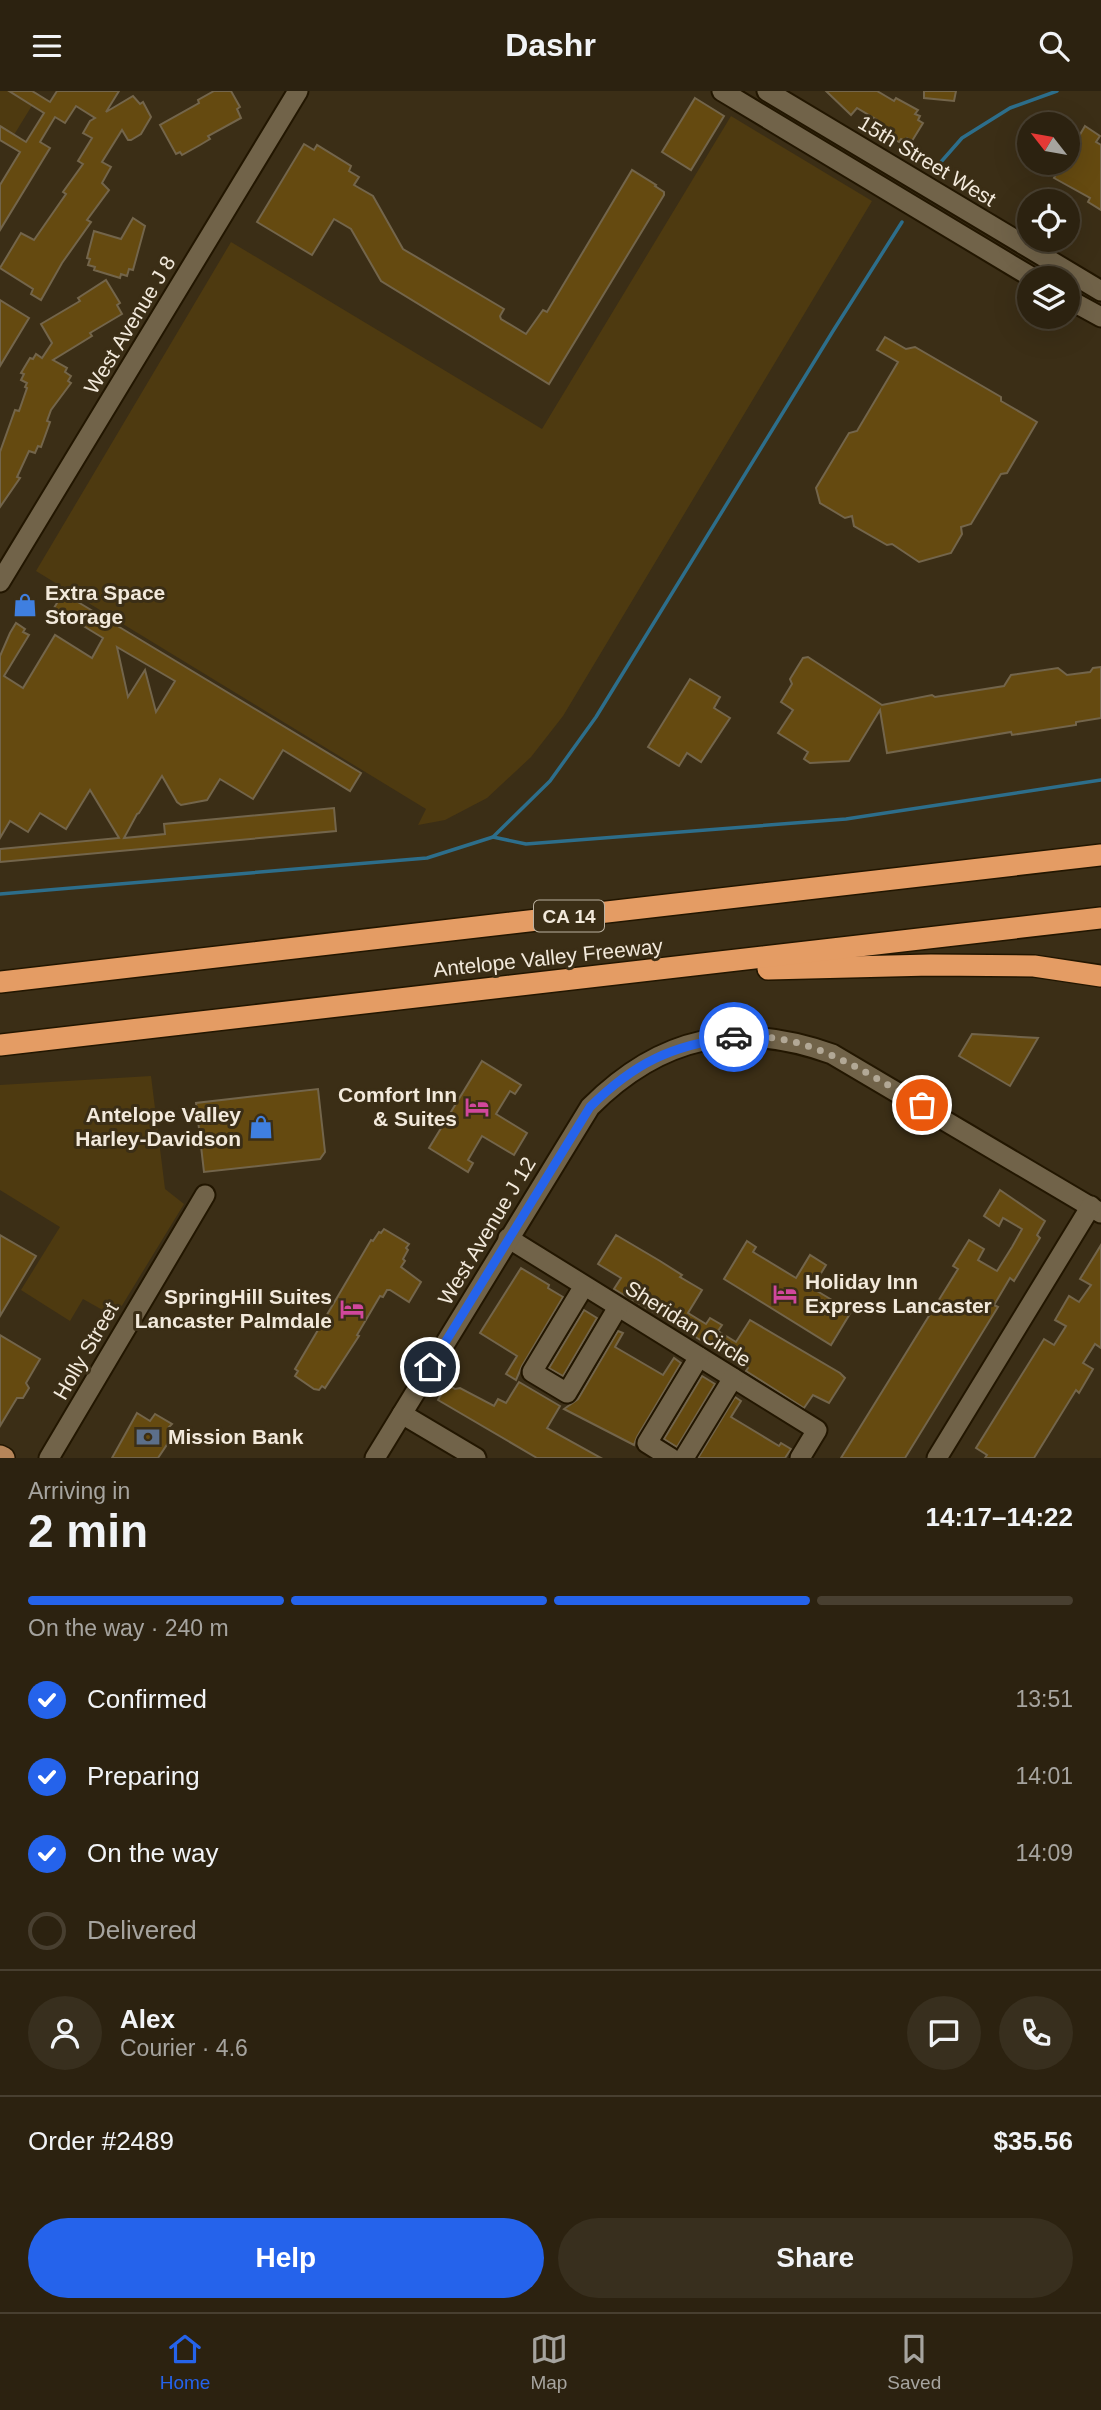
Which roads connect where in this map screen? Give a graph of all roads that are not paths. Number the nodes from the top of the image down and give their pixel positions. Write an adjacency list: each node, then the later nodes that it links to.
1 (298, 91): 10 (street, West Avenue J 8)
2 (722, 91): 5 (street)
3 (766, 91): 4 (street, 15th Street West)
4 (792, 97): 5 (street); 7 (street, 15th Street West)
5 (774, 122): 6 (street)
6 (1017, 268)
7 (1101, 291)
8 (1080, 306): 9 (street)
9 (1101, 317)
10 (0, 582)
11 (1101, 855): 16 (highway, Antelope Valley Freeway / CA 14)
12 (1101, 918): 13 (highway, Antelope Valley Freeway)
13 (654, 971): 15 (highway); 18 (highway, Antelope Valley Freeway)
14 (0, 973): 16 (highway)
15 (1101, 976)
16 (35, 978): 17 (highway, Antelope Valley Freeway / CA 14)
17 (0, 982)
18 (0, 1045)
19 (205, 1195): 27 (street, Holly Street)
20 (1096, 1209): 21 (street, West Avenue J 12); 33 (street)
21 (508, 1238): 22 (street, Sheridan Circle); 26 (street, West Avenue J 12)
22 (584, 1286): 23 (street, Sheridan Circle); 23 (street)
23 (618, 1307): 24 (street, Sheridan Circle)
24 (699, 1357): 25 (street, Sheridan Circle); 30 (street)
25 (733, 1378): 31 (street); 32 (street, Sheridan Circle)
26 (402, 1414): 28 (street, West Avenue J 12); 29 (street)
27 (49, 1458)
28 (375, 1458)
29 (476, 1458)
30 (671, 1458)
31 (684, 1458)
32 (800, 1458)
33 (937, 1458)

